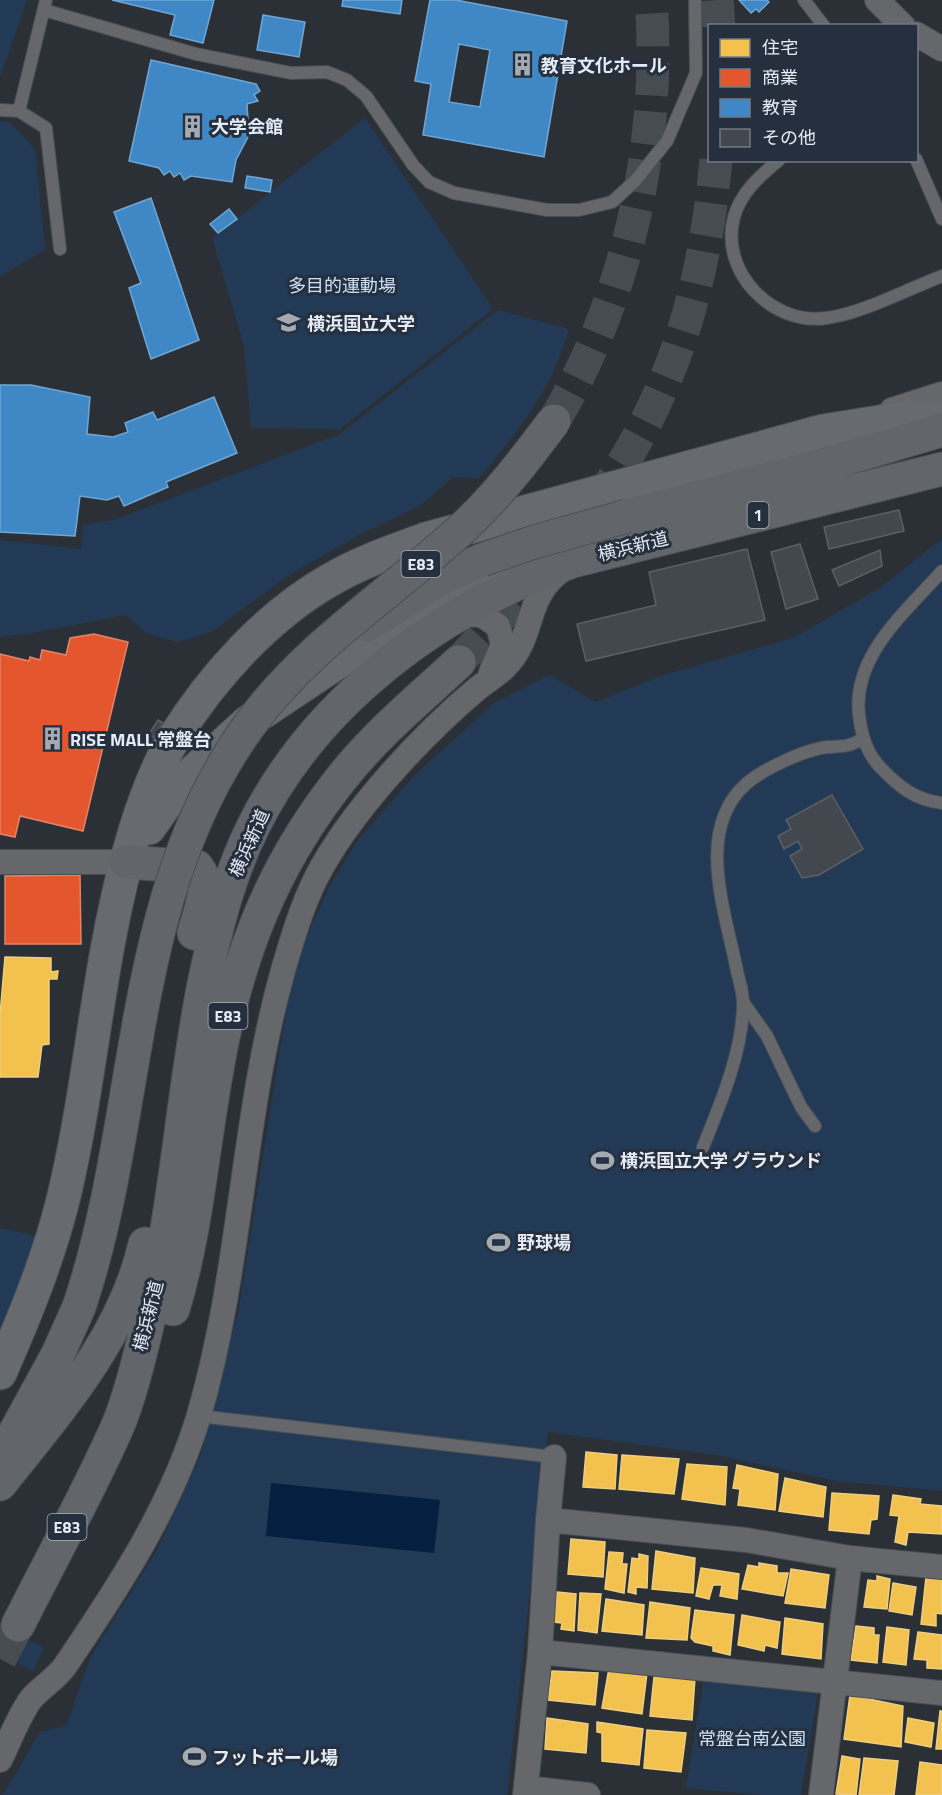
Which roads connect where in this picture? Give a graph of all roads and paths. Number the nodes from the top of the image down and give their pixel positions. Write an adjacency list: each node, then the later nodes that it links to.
1 (695, 0): 4 (lane)
2 (804, 0): 5 (lane)
3 (877, 0): 6 (street)
4 (45, 5): 10 (lane)
5 (822, 24)
6 (901, 24)
7 (918, 35): 8 (street)
8 (942, 49)
9 (0, 110): 10 (lane)
10 (19, 111): 14 (lane)
11 (776, 162): 15 (lane)
12 (917, 162): 13 (lane)
13 (941, 216)
14 (60, 249)
15 (942, 276)
16 (942, 394): 19 (street)
17 (942, 417): 19 (street)
18 (554, 421): 29 (highway, E83, bridge)
19 (823, 430): 33 (street)
20 (942, 430): 22 (highway, 横浜新道 / 1, bridge)
21 (942, 469): 23 (highway, 横浜新道 / 1)
22 (482, 560): 29 (highway, 横浜新道 / E83, bridge)
23 (573, 561): 25 (highway, 横浜新道 / 1); 28 (street); 33 (street)
24 (942, 571): 30 (lane)
25 (498, 593): 26 (highway, 横浜新道 / E83)
26 (457, 614): 28 (street); 39 (highway, 横浜新道 / E83)
27 (459, 662): 39 (highway, E83)
28 (478, 688): 38 (street)
29 (275, 695): 41 (highway, 横浜新道 / E83, bridge)
30 (863, 739): 31 (lane); 34 (lane)
31 (942, 803)
32 (0, 862): 33 (street)
33 (126, 862): 37 (street); 42 (highway)
34 (743, 1002): 35 (lane); 36 (lane)
35 (815, 1126)
36 (703, 1147)
37 (0, 1372)
38 (199, 1416): 40 (lane); 50 (street)
39 (117, 1429): 46 (highway, 横浜新道 / E83)
40 (554, 1457): 43 (street)
41 (0, 1459)
42 (0, 1484)
43 (548, 1520): 44 (street); 47 (street)
44 (850, 1558): 45 (street); 48 (street)
45 (942, 1567)
46 (18, 1625)
47 (540, 1652): 48 (street); 51 (street)
48 (835, 1681): 49 (street); 53 (street)
49 (942, 1693)
50 (0, 1760)
51 (525, 1792): 52 (street)
52 (588, 1795)
53 (821, 1795)

